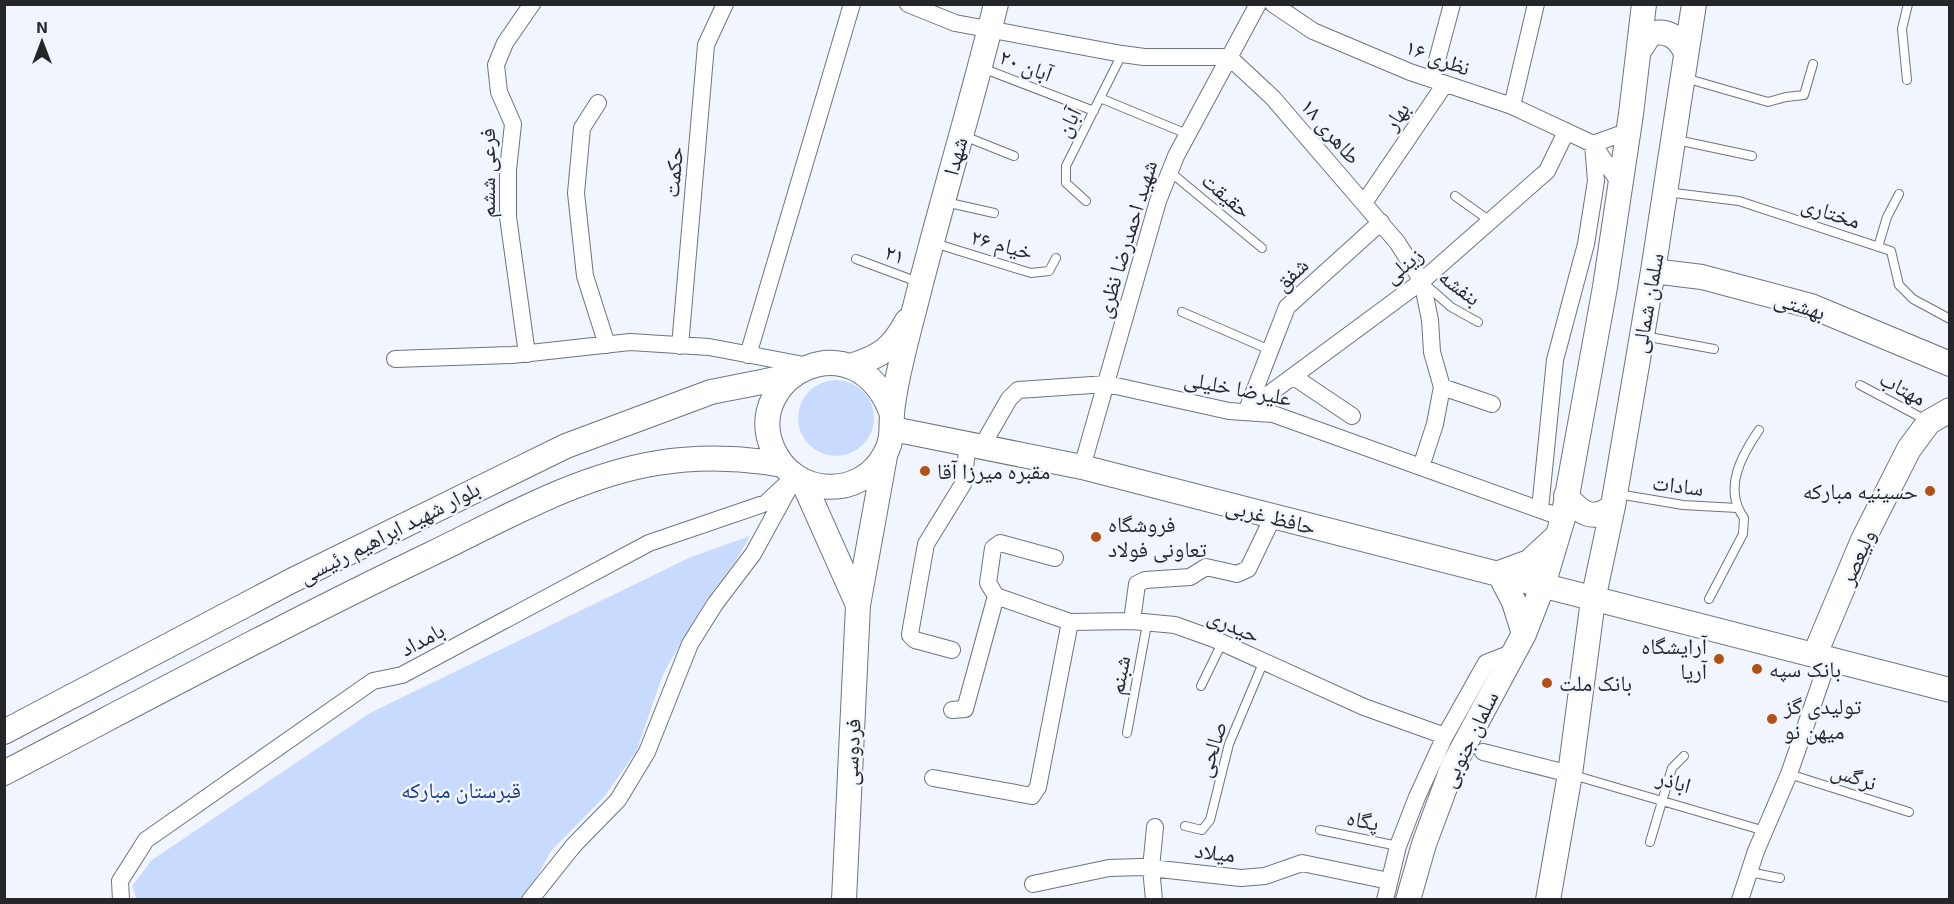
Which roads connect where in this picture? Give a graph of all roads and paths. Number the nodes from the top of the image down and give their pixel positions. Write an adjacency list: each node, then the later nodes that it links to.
1 (532, 4): 63 (street, فرعی ششم)
2 (725, 4): 60 (street, حکمت)
3 (852, 4): 64 (street)
4 (908, 4): 13 (street)
5 (996, 4): 13 (main road, شهدا)
6 (1258, 4): 17 (street, شهید احمدرضا نظری)
7 (1273, 4): 22 (street, نظری ۱۶)
8 (1452, 4): 22 (street, بهار)
9 (1536, 4): 25 (street)
10 (1644, 4): 14 (main road, سلمان شمالی)
11 (1694, 4): 15 (main road, سلمان شمالی)
12 (1908, 4): 21 (lane)
13 (990, 29): 16 (street); 19 (main road, شهدا)
14 (1639, 51): 15 (main road); 27 (main road, سلمان شمالی)
15 (1686, 52): 20 (main road, سلمان شمالی)
16 (1122, 54): 17 (street); 23 (lane, آبان)
17 (1229, 57): 29 (street, شهید احمدرضا نظری); 42 (street, طاهری ۱۸)
18 (1813, 64): 20 (lane)
19 (979, 66): 26 (lane, آبان ۲۰); 30 (main road, شهدا)
20 (1683, 78): 31 (main road, سلمان شمالی)
21 (1907, 80)
22 (1438, 81): 25 (street, نظری ۱۶); 42 (street, بهار)
23 (1100, 98): 26 (lane, آبان); 29 (lane)
24 (598, 103): 59 (street)
25 (1512, 106): 28 (street, نظری ۱۶)
26 (1094, 111): 41 (lane, آبان)
27 (1629, 131): 32 (street); 36 (main road, سلمان شمالی)
28 (1566, 132): 32 (street, نظری ۱۶); 44 (street, زینلی)
29 (1187, 134): 35 (street, شهید احمدرضا نظری)
30 (960, 135): 33 (lane); 40 (main road, شهدا)
31 (1673, 140): 34 (lane); 37 (main road, سلمان شمالی)
32 (1593, 144): 36 (street); 86 (street)
33 (1014, 156)
34 (1752, 156)
35 (1170, 171): 48 (lane, حقیقت); 70 (street, شهید احمدرضا نظری)
36 (1621, 186): 87 (main road, سلمان شمالی)
37 (1664, 192): 47 (lane, مختاری); 51 (main road, سلمان شمالی)
38 (1899, 194): 47 (lane)
39 (1455, 196): 44 (lane)
40 (943, 201): 43 (lane); 46 (main road, شهدا)
41 (1086, 201)
42 (1364, 203): 45 (street, طاهری ۱۸)
43 (994, 213)
44 (1490, 221): 52 (street, زینلی)
45 (1381, 222): 52 (street, طاهری ۱۸); 61 (street, شفق)
46 (932, 242): 49 (lane, خیام ۲۶); 53 (main road, شهدا)
47 (1878, 247): 56 (lane, مختاری)
48 (1262, 248)
49 (1056, 258)
50 (856, 259): 53 (lane, ۲۱)
51 (1653, 271): 58 (main road, سلمان شمالی); 66 (main road, بهشتی)
52 (1422, 281): 57 (lane, بنفشه); 69 (street, زینلی); 72 (street, طاهری ۱۸)
53 (921, 283): 54 (main road, شهدا)
54 (914, 308): 67 (main road); 77 (main road)
55 (1182, 312): 61 (lane)
56 (1950, 319)
57 (1478, 322)
58 (1641, 335): 62 (lane); 84 (main road, سلمان شمالی)
59 (607, 345): 60 (street); 63 (street)
60 (681, 346): 64 (street)
61 (1270, 350): 74 (street, شفق)
62 (1714, 350)
63 (527, 354): 65 (street)
64 (748, 355): 68 (street)
65 (395, 359)
66 (1946, 365)
67 (851, 366): 68 (main road); 77 (main road)
68 (800, 371): 83 (main road); 106 (main road, بلوار شهید ابراهیم رئیسی)
69 (1294, 377): 74 (street, زینلی); 75 (street)
70 (1107, 384): 74 (street, علیرضا خلیلی); 79 (street, علیرضا خلیلی); 81 (street, شهید احمدرضا نظری)
71 (1860, 385): 76 (lane, مهتاب)
72 (1442, 387): 73 (street); 82 (street, طاهری ۱۸)
73 (1492, 404)
74 (1246, 411): 82 (street, علیرضا خلیلی)
75 (1352, 416)
76 (1939, 416): 101 (main road, ولیعصر)
77 (892, 421): 79 (main road, حافظ غربی); 80 (main road)
78 (1759, 430): 85 (lane, سادات)
79 (975, 445): 81 (main road, حافظ غربی); 100 (street)
80 (885, 456): 83 (main road); 95 (main road, فردوسی)
81 (1082, 467): 88 (main road, حافظ غربی)
82 (1421, 467): 86 (street, علیرضا خلیلی)
83 (794, 475): 95 (main road); 111 (main road, بلوار شهید ابراهیم رئیسی); 128 (street, بامداد); 129 (street)
84 (1614, 500): 85 (lane, سادات); 87 (main road); 94 (main road, سلمان شمالی)
85 (1737, 508): 93 (lane, سادات)
86 (1540, 509): 87 (street, علیرضا خلیلی)
87 (1562, 516): 90 (main road); 91 (main road, سلمان شمالی)
88 (1273, 517): 90 (main road, حافظ غربی); 97 (street)
89 (1055, 558): 92 (street)
90 (1499, 573): 91 (main road, حافظ غربی); 99 (main road)
91 (1543, 585): 94 (main road, حافظ غربی); 99 (main road, سلمان جنوبی)
92 (996, 596): 96 (street, حیدری); 105 (street)
93 (1709, 598)
94 (1593, 600): 101 (main road, حافظ غربی); 112 (main road)
95 (858, 605): 130 (main road, فردوسی)
96 (1070, 622): 97 (street, حیدری); 114 (street)
97 (1140, 622): 98 (street, حیدری); 107 (lane, شبنم)
98 (1222, 643): 102 (street, حیدری); 103 (lane)
99 (1519, 643): 108 (street); 133 (main road, سلمان جنوبی)
100 (952, 650)
101 (1822, 656): 104 (main road, حافظ غربی); 113 (street)
102 (1263, 663): 108 (street, حیدری); 117 (lane, صالحی)
103 (1201, 686)
104 (1950, 690)
105 (952, 710)
106 (4, 732)
107 (1127, 733)
108 (1445, 736): 122 (street)
109 (1482, 752): 112 (street)
110 (1684, 756): 115 (lane)
111 (4, 773)
112 (1570, 774): 115 (lane, اباذر); 134 (main road)
113 (1789, 774): 116 (lane, نرگس); 120 (street)
114 (933, 778)
115 (1664, 801): 120 (lane, اباذر); 121 (lane)
116 (1909, 812)
117 (1185, 826)
118 (1155, 827): 123 (street)
119 (1320, 830): 122 (lane, پگاه)
120 (1765, 831): 124 (street)
121 (1650, 842)
122 (1398, 846): 126 (street)
123 (1151, 868): 126 (street, میلاد); 127 (street, میلاد); 131 (street)
124 (1749, 872): 125 (lane); 135 (street)
125 (1780, 878)
126 (1389, 881): 132 (street)
127 (1033, 884)
128 (121, 900)
129 (530, 900)
130 (844, 900)
131 (1154, 900)
132 (1385, 900)
133 (1408, 900)
134 (1548, 900)
135 (1740, 900)

